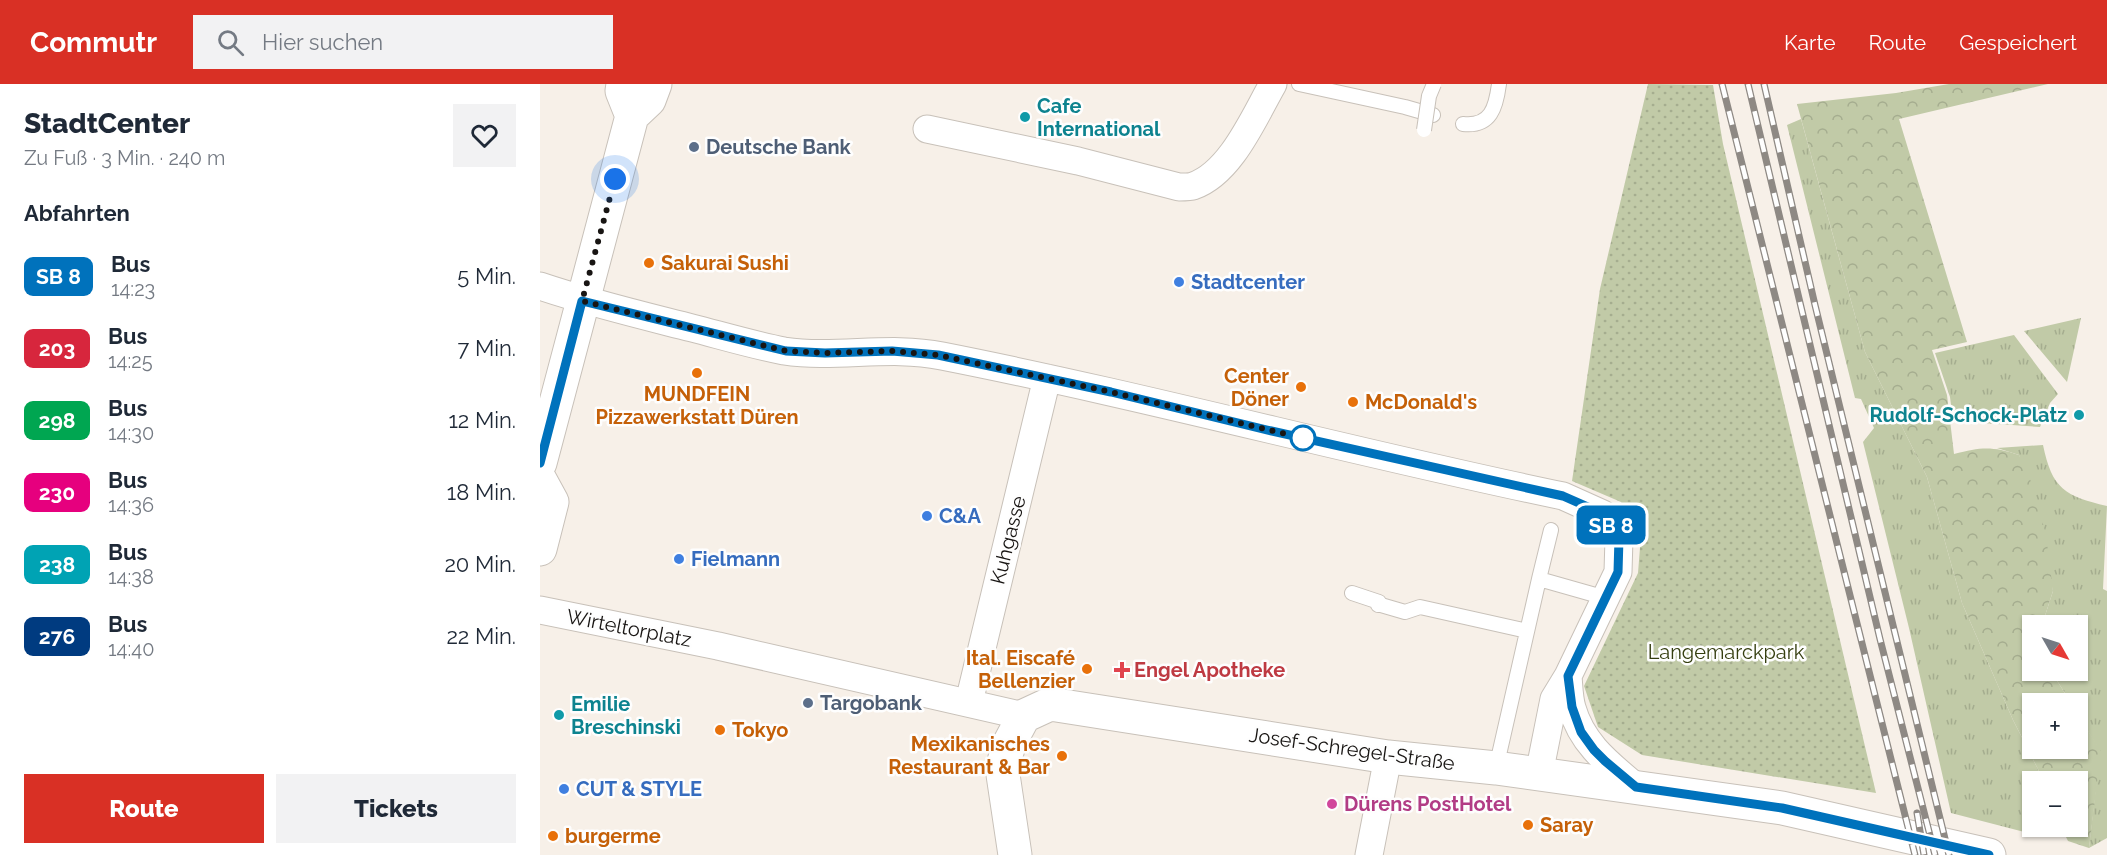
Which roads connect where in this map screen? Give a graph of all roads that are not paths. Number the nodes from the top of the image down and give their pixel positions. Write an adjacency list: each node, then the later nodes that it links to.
1 (623, 84): 8 (street)
2 (655, 84): 8 (street)
3 (1273, 84): 10 (street)
4 (1299, 84): 7 (lane)
5 (1434, 84): 11 (lane, bridge)
6 (1499, 84): 9 (lane)
7 (1433, 115)
8 (632, 116): 13 (street)
9 (1463, 124)
10 (927, 129)
11 (1424, 130)
12 (540, 286): 13 (street)
13 (582, 301): 14 (street); 15 (street)
14 (1047, 378): 21 (street); 25 (street, Kuhgasse)
15 (540, 463)
16 (540, 480): 18 (street)
17 (1551, 530): 19 (lane)
18 (540, 549)
19 (1539, 579): 21 (lane); 23 (lane)
20 (1352, 594): 23 (lane)
21 (1606, 598): 24 (street)
22 (540, 610): 25 (street, Wirteltorplatz)
23 (1527, 631): 28 (lane)
24 (1568, 676): 29 (street); 30 (street)
25 (969, 702): 26 (street)
26 (1024, 716): 27 (street, Josef-Schregel-Straße); 31 (street)
27 (1388, 757): 28 (street, Josef-Schregel-Straße); 32 (street)
28 (1496, 768): 29 (street, Josef-Schregel-Straße)
29 (1539, 774): 30 (street, Josef-Schregel-Straße)
30 (1636, 787): 33 (street, Josef-Schregel-Straße)
31 (1015, 855)
32 (1369, 855)
33 (1989, 855)

